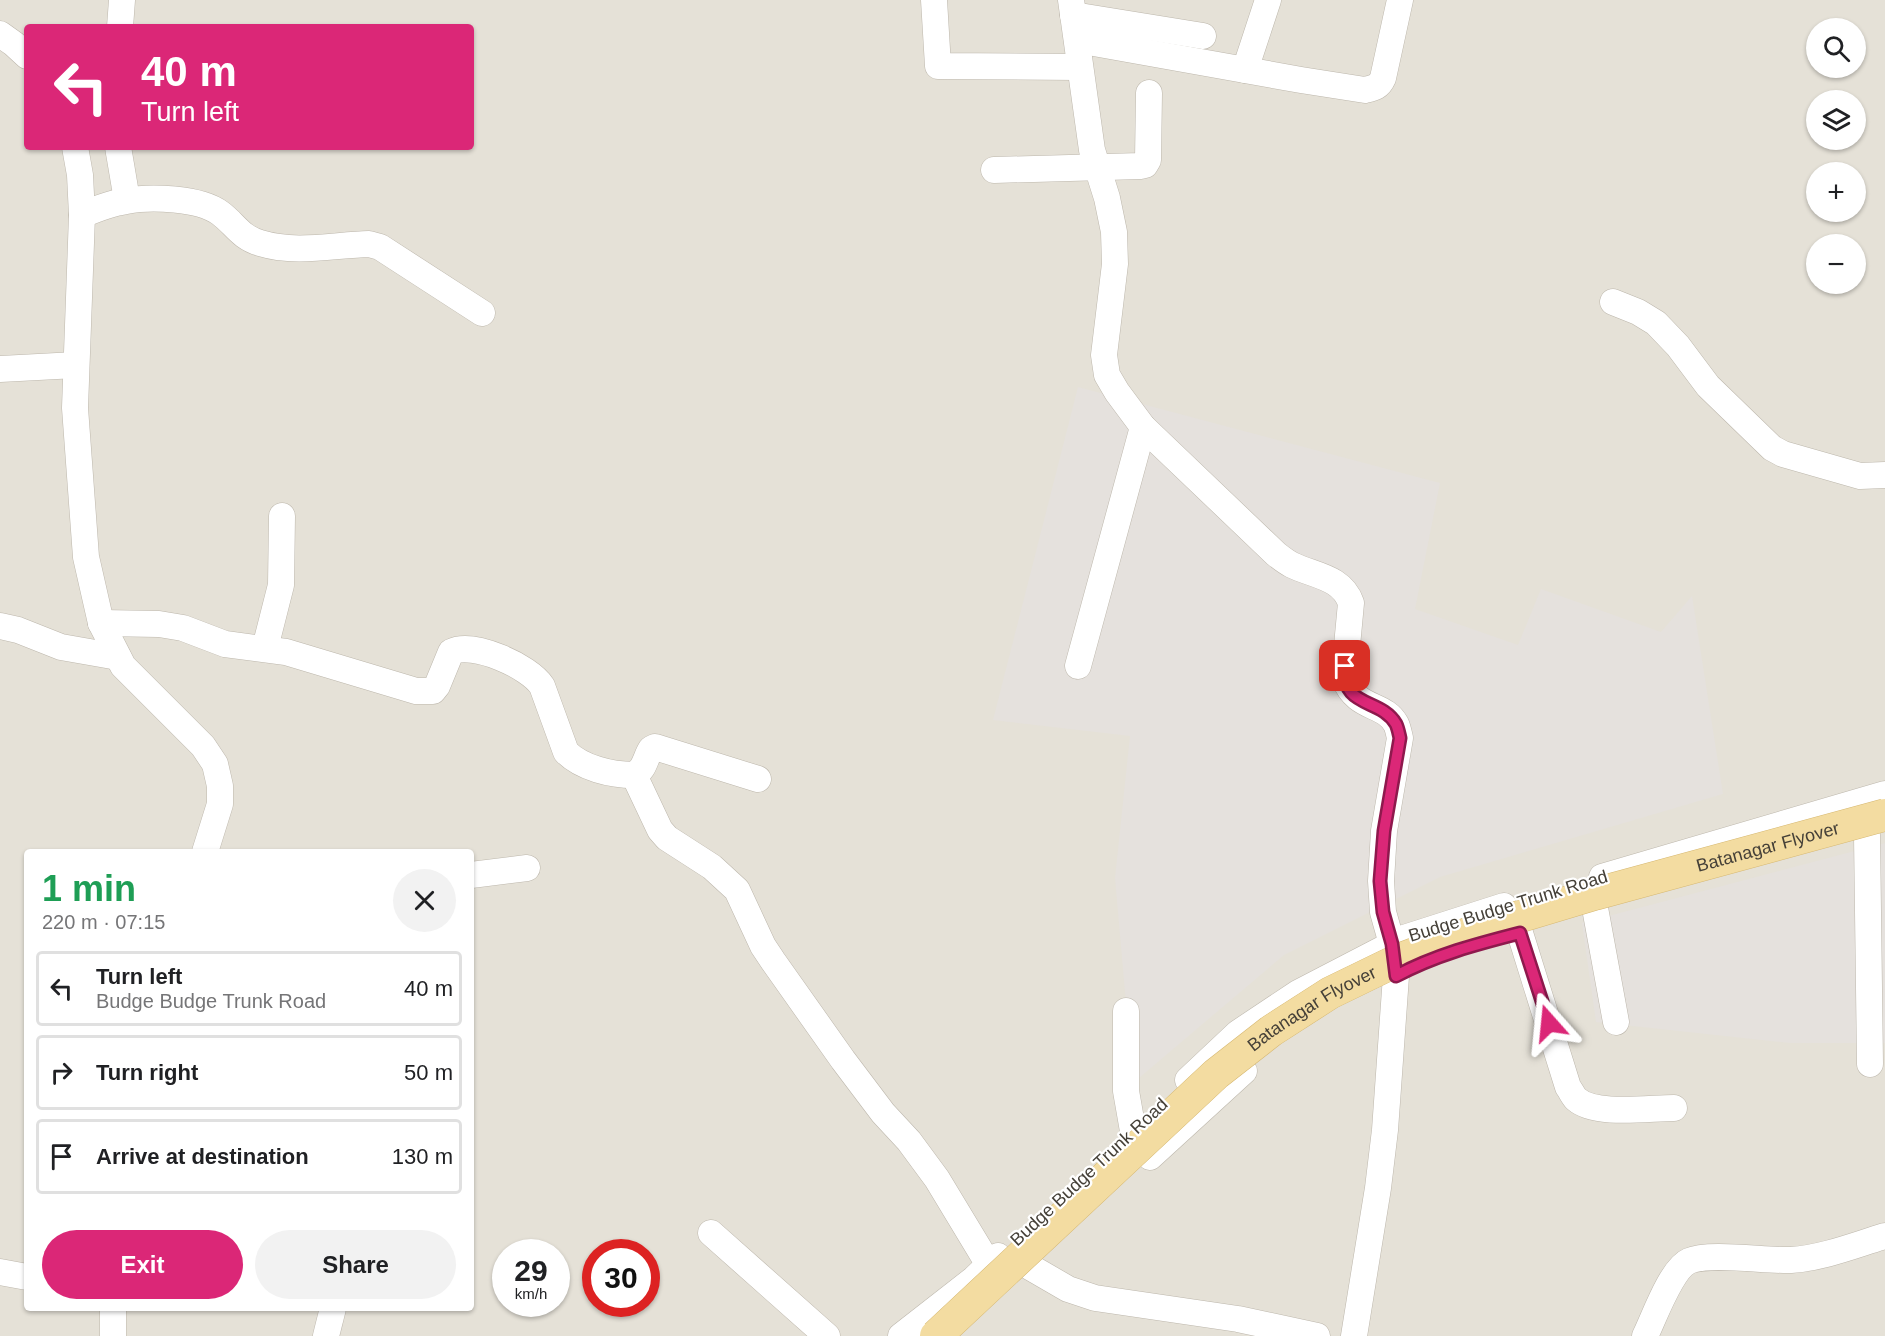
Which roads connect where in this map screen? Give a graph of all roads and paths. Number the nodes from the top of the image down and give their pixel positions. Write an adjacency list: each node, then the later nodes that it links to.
1 (123, 0): 6 (street)
2 (934, 0): 11 (street)
3 (1268, 0): 12 (street)
4 (1400, 0): 12 (street)
5 (1069, 4): 8 (street); 9 (street)
6 (120, 24)
7 (0, 34): 10 (street)
8 (1203, 36)
9 (1077, 40): 11 (street); 12 (street)
10 (24, 54)
11 (1079, 67): 16 (street)
12 (1245, 70)
13 (1149, 93): 16 (street)
14 (76, 150): 19 (street)
15 (119, 150): 18 (street)
16 (1097, 168): 17 (street); 24 (street)
17 (994, 170)
18 (127, 200): 19 (street); 21 (street)
19 (82, 215): 22 (street)
20 (1613, 302): 25 (street)
21 (482, 313)
22 (76, 365): 23 (street); 27 (street)
23 (0, 369)
24 (1143, 428): 31 (street); 41 (street)
25 (1885, 475)
26 (282, 516): 29 (street)
27 (101, 623): 29 (street); 30 (street)
28 (0, 626): 30 (street)
29 (265, 648): 32 (street)
30 (118, 657): 36 (street)
31 (1078, 666)
32 (634, 776): 33 (street); 50 (street)
33 (758, 779)
34 (1885, 794): 41 (street, Budge Budge Trunk Road)
35 (1879, 827): 39 (street, Budge Budge Trunk Road); 45 (street); 60 (main road, Batanagar Flyover, bridge)
36 (206, 849)
37 (526, 868): 38 (street)
38 (474, 875)
39 (1595, 908): 40 (street, Budge Budge Trunk Road); 44 (street)
40 (1520, 933): 42 (street, Budge Budge Trunk Road); 46 (street)
41 (1392, 944): 42 (street); 47 (street, Budge Budge Trunk Road)
42 (1396, 976): 51 (street, Budge Budge Trunk Road); 63 (street)
43 (1126, 1011): 47 (street)
44 (1616, 1022)
45 (1870, 1064)
46 (1674, 1108)
47 (1133, 1131): 50 (street, Budge Budge Trunk Road)
48 (711, 1233): 58 (street)
49 (1885, 1236): 64 (street)
50 (989, 1265): 59 (street, Budge Budge Trunk Road)
51 (1030, 1268): 61 (street, Budge Budge Trunk Road); 62 (street)
52 (0, 1272): 53 (street)
53 (24, 1276)
54 (113, 1311): 56 (street)
55 (332, 1311): 57 (street)
56 (113, 1336)
57 (326, 1336)
58 (827, 1336)
59 (901, 1336)
60 (936, 1336)
61 (957, 1336)
62 (1317, 1336)
63 (1354, 1336)
64 (1645, 1336)

